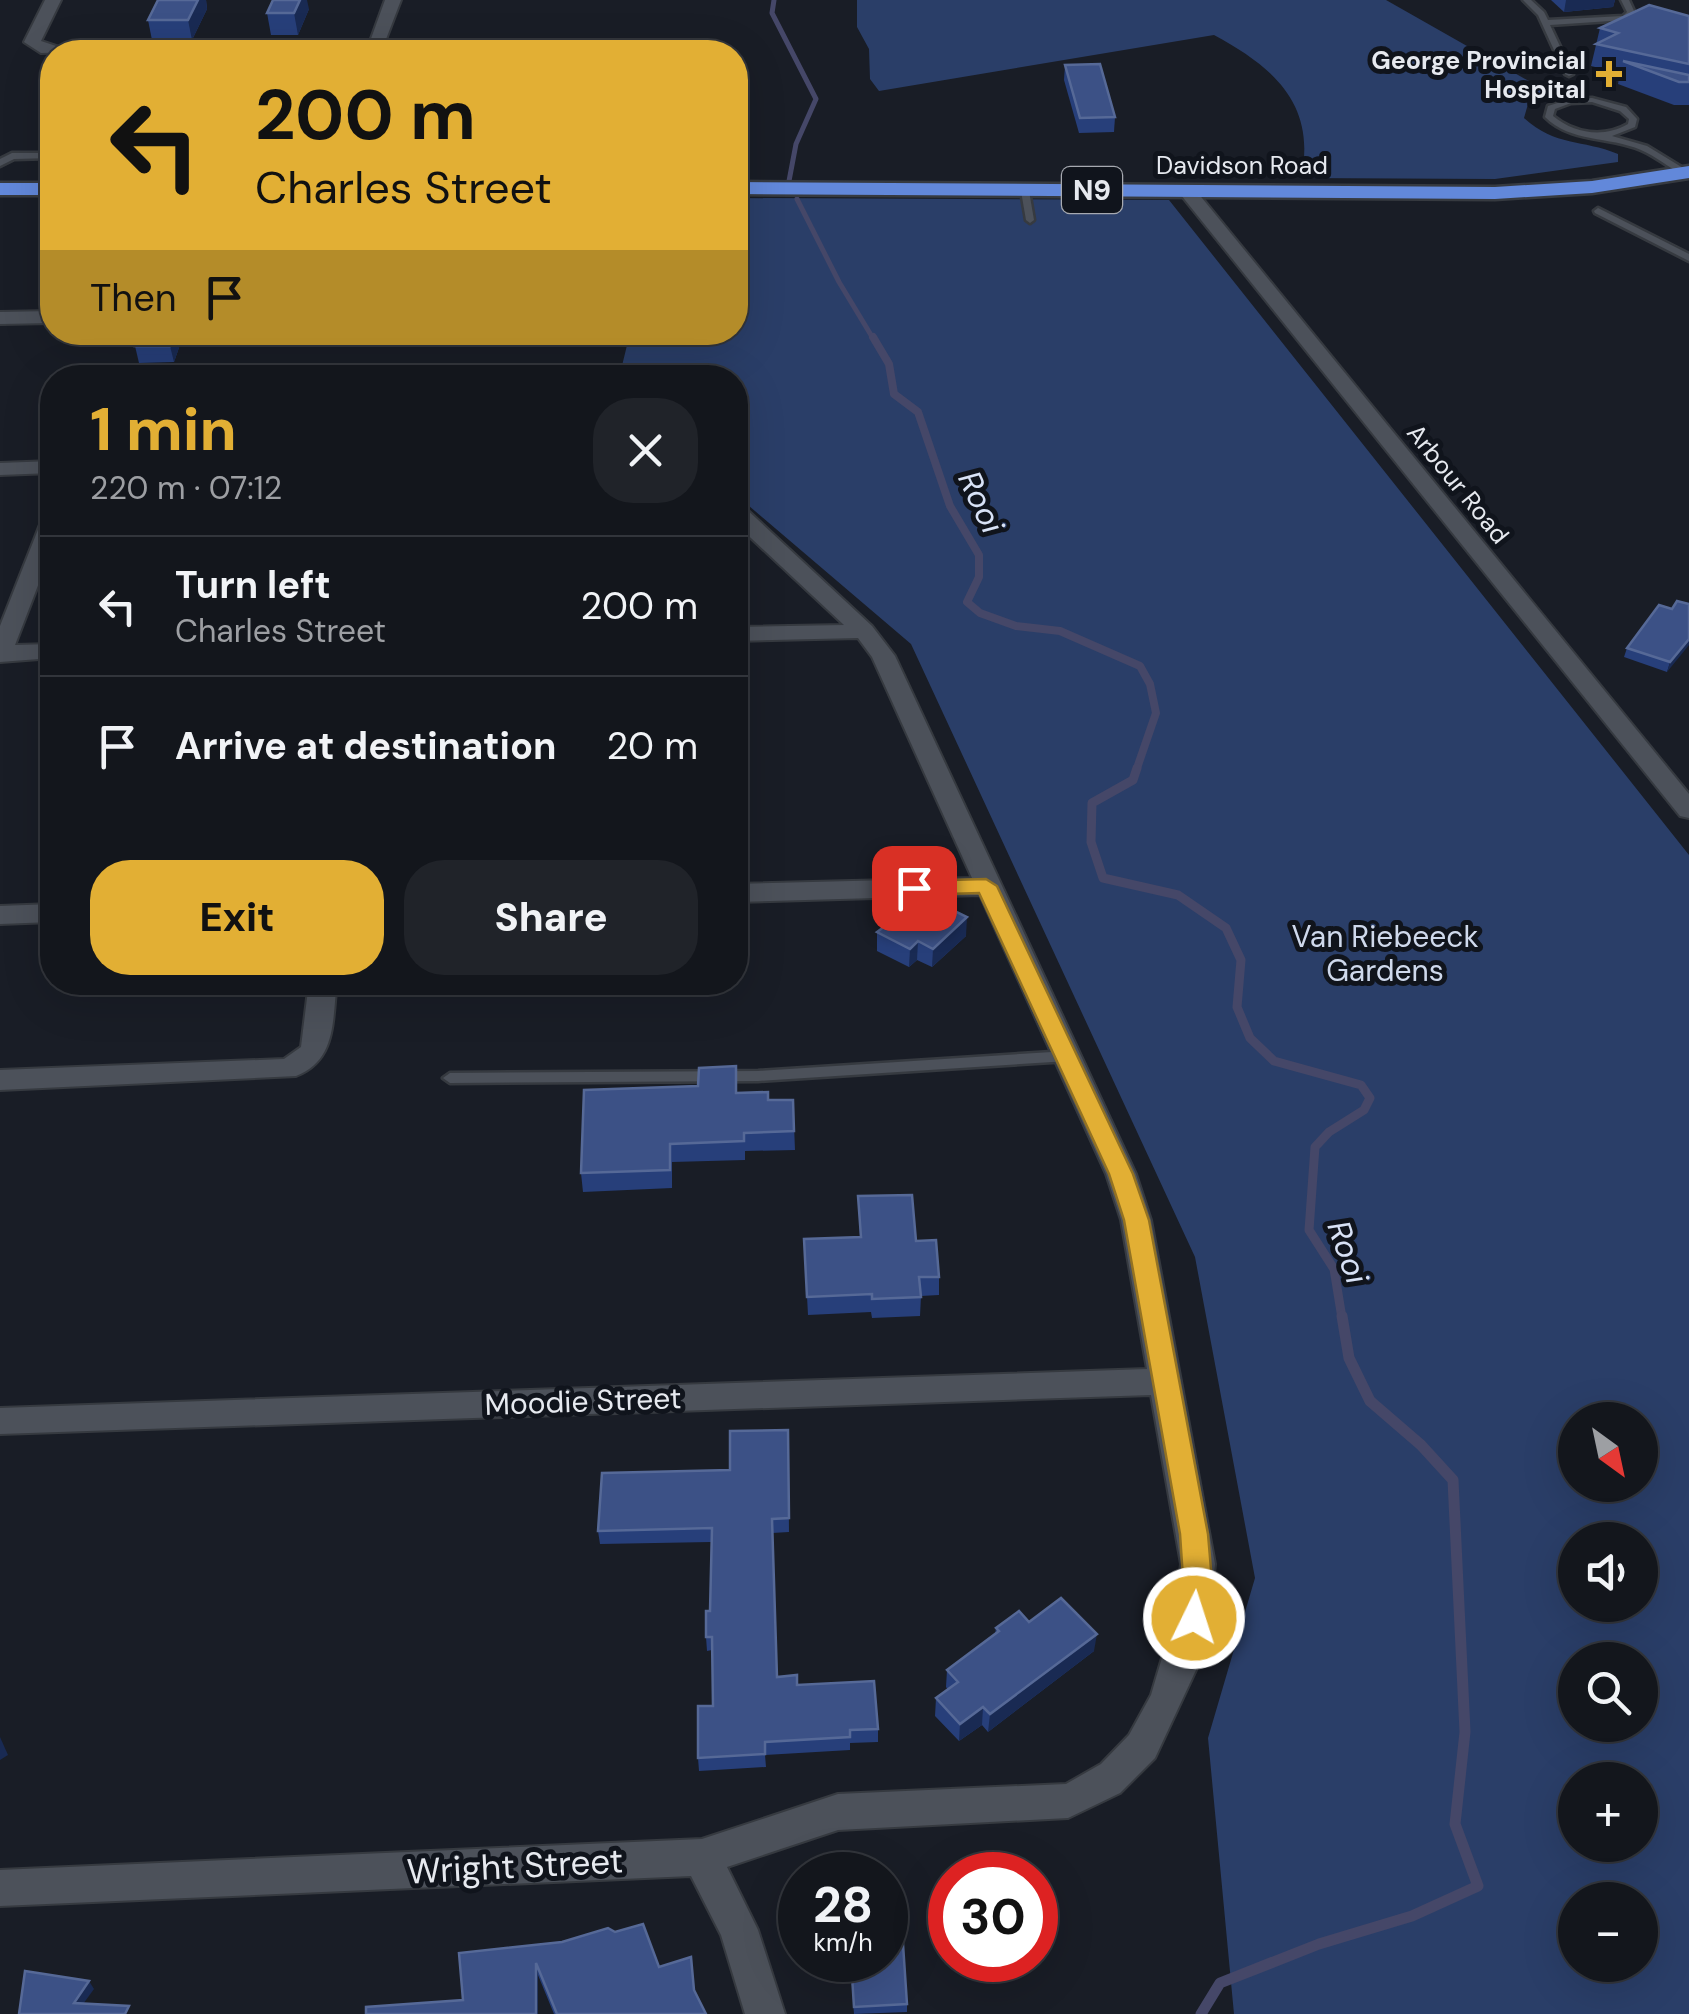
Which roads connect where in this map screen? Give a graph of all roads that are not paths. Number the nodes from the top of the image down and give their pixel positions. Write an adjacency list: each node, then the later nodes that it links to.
1 (53, 0): 7 (street)
2 (393, 0): 6 (street)
3 (1527, 0): 5 (lane)
4 (1625, 0): 5 (lane)
5 (1545, 23): 8 (lane)
6 (378, 40)
7 (40, 48)
8 (1568, 74)
9 (1608, 75): 10 (lane)
10 (1652, 85)
11 (1632, 125): 12 (lane); 12 (lane); 13 (lane)
12 (1597, 134): 13 (lane)
13 (1644, 148): 15 (lane)
14 (40, 156): 16 (lane)
15 (1667, 162): 17 (highway, Davidson Road / N9); 22 (highway, Davidson Road / N9)
16 (0, 163)
17 (1688, 168): 22 (highway, Davidson Road / N9)
18 (40, 187): 20 (highway)
19 (748, 188): 21 (highway, Davidson Road / N9)
20 (0, 189)
21 (1024, 190): 23 (highway, Davidson Road / N9); 25 (lane)
22 (1450, 190): 23 (highway, Davidson Road / N9)
23 (1187, 191): 37 (street, Arbour Road)
24 (1598, 212): 26 (lane)
25 (1030, 220)
26 (1689, 258)
27 (40, 317): 28 (street)
28 (0, 318)
29 (40, 467): 30 (street)
30 (0, 469)
31 (748, 523): 33 (street, Wright Street)
32 (40, 552): 36 (street)
33 (864, 631): 34 (street); 39 (street, Wright Street)
34 (748, 634)
35 (40, 652): 36 (street)
36 (0, 654)
37 (1680, 784): 38 (street, Arbour Road)
38 (1689, 810)
39 (986, 886): 40 (street); 44 (street, Wright Street)
40 (748, 893)
41 (40, 913): 42 (street)
42 (0, 915)
43 (321, 995): 46 (street)
44 (1068, 1056): 45 (lane); 47 (street, Wright Street)
45 (450, 1078)
46 (0, 1080)
47 (1167, 1381): 48 (street, Moodie Street); 49 (street, Wright Street)
48 (0, 1420)
49 (702, 1857): 50 (street, Wright Street); 51 (street)
50 (0, 1888)
51 (764, 2014)

